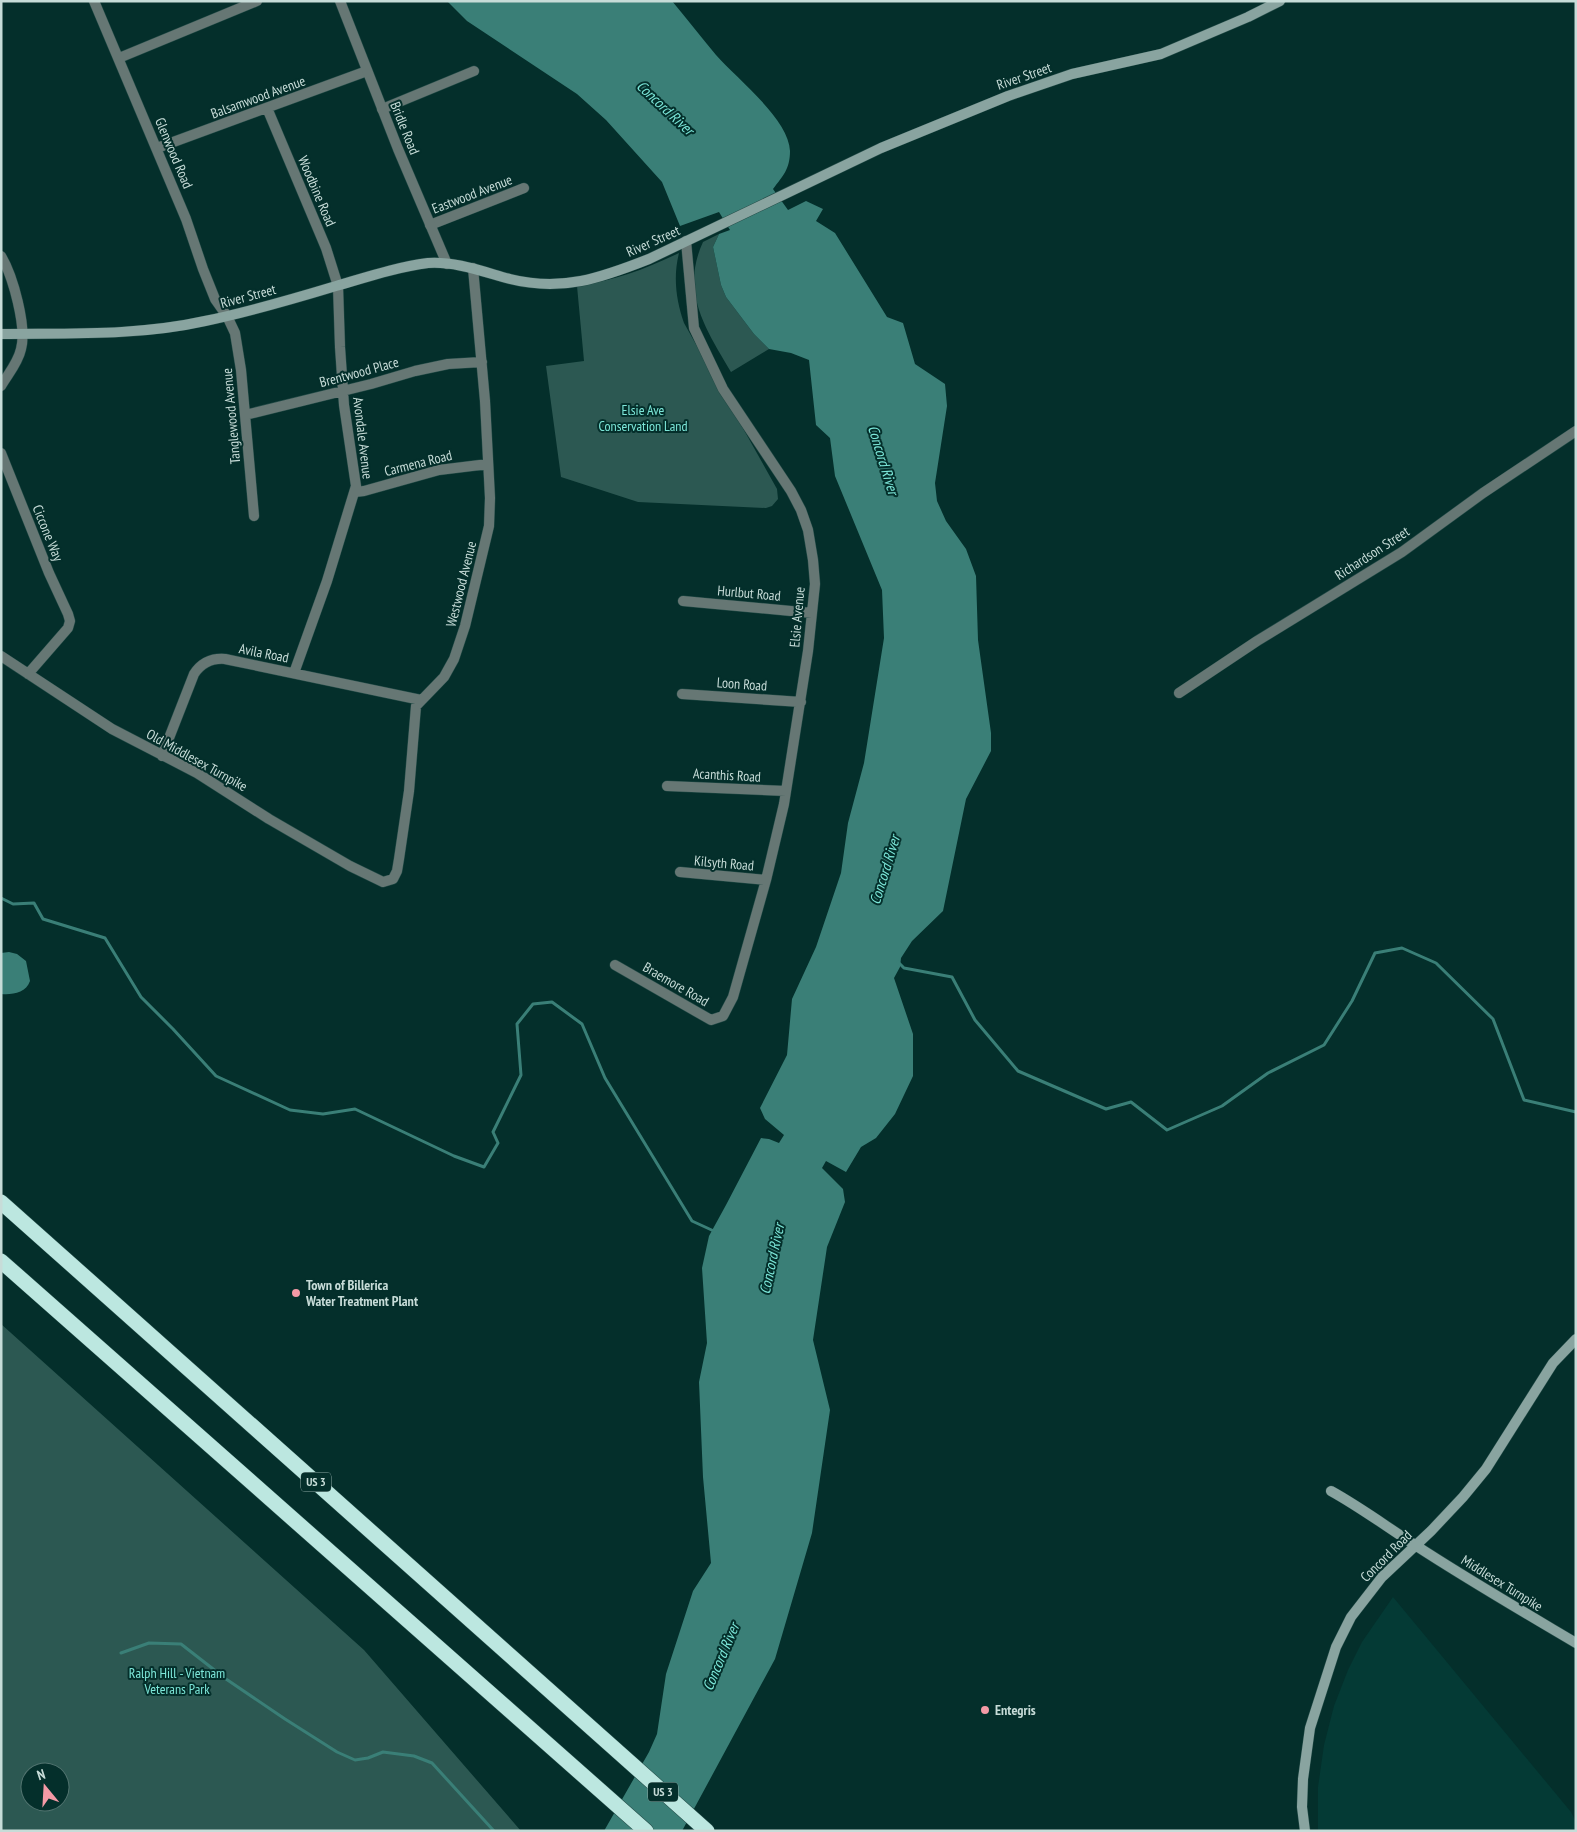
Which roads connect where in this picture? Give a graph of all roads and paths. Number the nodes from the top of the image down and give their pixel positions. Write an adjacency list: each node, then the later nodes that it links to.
1 (94, 1): 5 (street, Glenwood Road)
2 (257, 1): 5 (street)
3 (340, 1): 6 (street, Bridle Road)
4 (1280, 1): 13 (main road, River Street)
5 (119, 58): 10 (street, Glenwood Road)
6 (367, 71): 8 (street, Balsamwood Avenue); 9 (street, Bridle Road)
7 (474, 71): 9 (street)
8 (268, 108): 10 (street, Balsamwood Avenue); 17 (street, Woodbine Road)
9 (382, 109): 12 (street, Bridle Road)
10 (157, 148): 18 (street, Glenwood Road)
11 (524, 188): 12 (street, Eastwood Avenue)
12 (430, 225): 15 (street, Bridle Road)
13 (686, 241): 16 (main road, River Street); 31 (street, Elsie Avenue)
14 (1, 256): 19 (street)
15 (447, 264): 16 (main road, River Street); 17 (main road, River Street)
16 (473, 268): 21 (street, Westwood Avenue)
17 (338, 286): 18 (main road, River Street); 23 (street, Avondale Avenue)
18 (227, 316): 19 (main road, River Street); 24 (street, Tanglewood Avenue)
19 (23, 333): 20 (main road, River Street); 22 (street)
20 (1, 334)
21 (482, 362): 23 (street, Brentwood Place); 27 (street, Westwood Avenue)
22 (1, 386)
23 (343, 391): 24 (street, Brentwood Place); 28 (street, Avondale Avenue)
24 (245, 415): 29 (street, Tanglewood Avenue)
25 (1576, 431): 35 (street, Richardson Street)
26 (1, 453): 34 (street, Ciccone Way)
27 (488, 464): 28 (street, Carmena Road); 37 (street, Westwood Avenue)
28 (355, 492): 33 (street, Avondale Avenue)
29 (254, 516)
30 (684, 602): 31 (street, Hurlbut Road)
31 (812, 613): 38 (street, Elsie Avenue)
32 (1, 656): 34 (street, Old Middlesex Turnpike)
33 (294, 673): 37 (street, Avila Road); 39 (street, Avila Road)
34 (28, 674): 39 (street, Old Middlesex Turnpike)
35 (1179, 693)
36 (682, 694): 38 (street, Loon Road)
37 (421, 700): 44 (street, Westwood Avenue)
38 (801, 702): 41 (street, Elsie Avenue)
39 (162, 756): 44 (street, Old Middlesex Turnpike)
40 (667, 786): 41 (street, Acanthis Road)
41 (786, 792): 43 (street, Elsie Avenue)
42 (680, 872): 43 (street, Kilsyth Road)
43 (766, 880): 46 (street, Elsie Avenue)
44 (384, 882)
45 (615, 965): 46 (street, Braemore Road)
46 (723, 1016)
47 (1, 1202): 53 (highway, US 3)
48 (1, 1261): 54 (highway)
49 (1576, 1339): 51 (main road, Concord Road)
50 (1331, 1491): 51 (main road)
51 (1415, 1545): 52 (main road, Middlesex Turnpike); 55 (main road, Concord Road)
52 (1576, 1643)
53 (702, 1826)
54 (646, 1831)
55 (1305, 1831)

